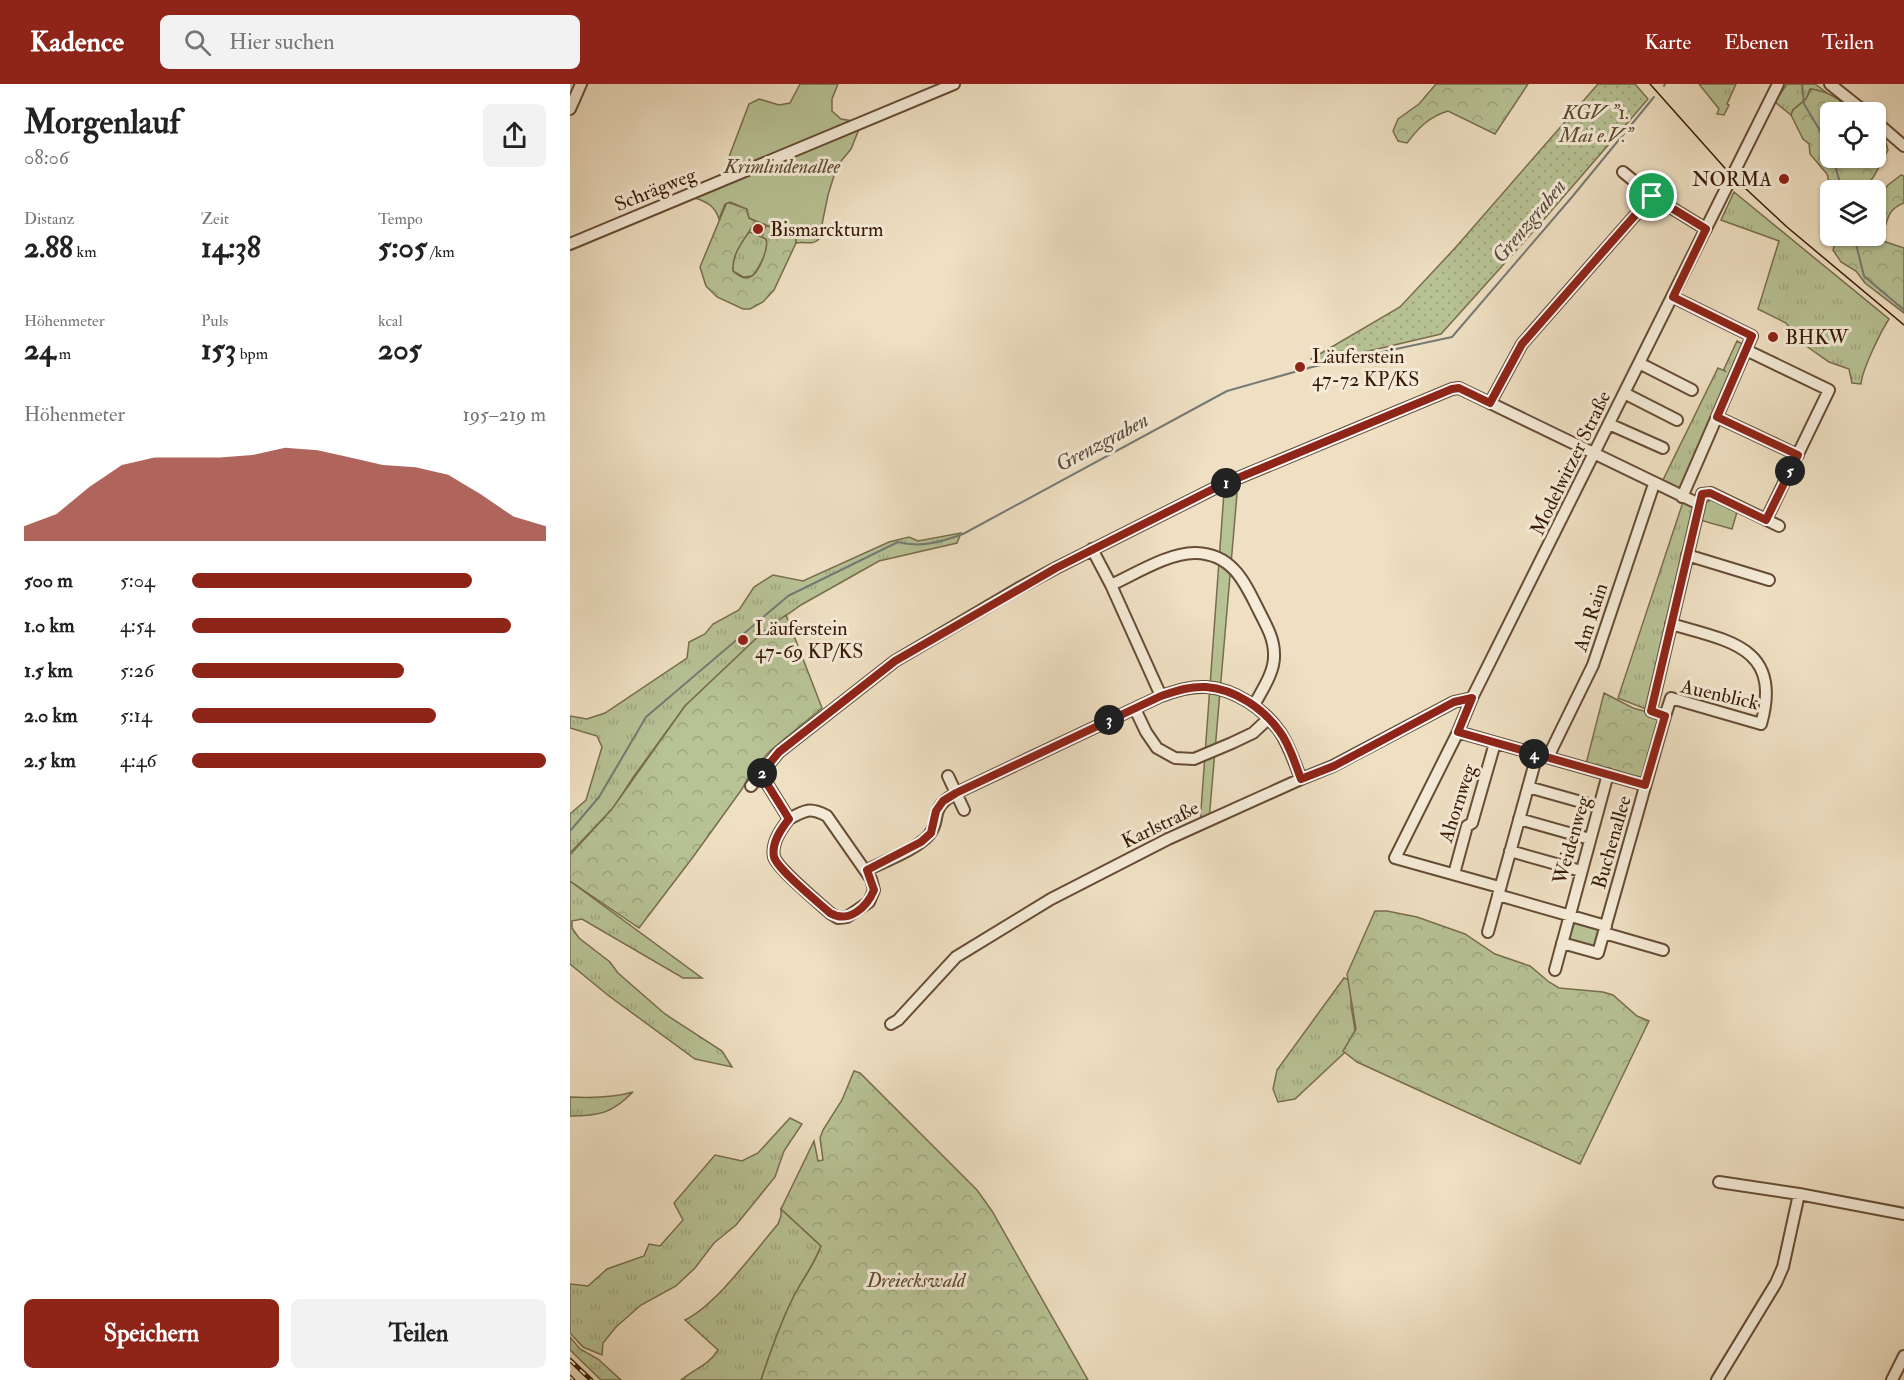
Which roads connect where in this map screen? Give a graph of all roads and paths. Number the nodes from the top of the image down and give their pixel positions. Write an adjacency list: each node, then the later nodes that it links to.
1 (581, 84): 6 (street)
2 (954, 84): 12 (street, Schrägweg)
3 (1778, 84): 11 (street, Modelwitzer Straße)
4 (1830, 84): 5 (street)
5 (1852, 102)
6 (570, 109)
7 (1886, 130): 8 (street)
8 (1904, 146)
9 (1623, 172): 10 (street)
10 (1652, 196): 11 (street); 18 (street)
11 (1706, 229): 13 (street, Modelwitzer Straße)
12 (570, 244)
13 (1673, 297): 14 (street); 15 (street, Modelwitzer Straße)
14 (1746, 350): 19 (street); 24 (street)
15 (1639, 363): 16 (street); 17 (street, Modelwitzer Straße)
16 (1692, 390)
17 (1624, 393): 20 (street); 21 (street, Modelwitzer Straße)
18 (1490, 403): 23 (street); 30 (street)
19 (1717, 417): 24 (street); 26 (street)
20 (1677, 420)
21 (1609, 424): 22 (street); 23 (street, Modelwitzer Straße)
22 (1663, 448)
23 (1594, 454): 25 (street); 36 (street, Modelwitzer Straße)
24 (1798, 455): 28 (street)
25 (1654, 484): 26 (street); 43 (street, Am Rain)
26 (1682, 497): 27 (street)
27 (1699, 504): 28 (street); 31 (street)
28 (1766, 520): 29 (street)
29 (1779, 526)
30 (1092, 549): 33 (street); 44 (street)
31 (1687, 555): 32 (street); 34 (street)
32 (1769, 580)
33 (1111, 585): 35 (street); 37 (street)
34 (1671, 624): 39 (street); 39 (street, Auenblick)
35 (1161, 696): 37 (street); 38 (street)
36 (1472, 698): 41 (street, Modelwitzer Straße); 47 (street, Karlstraße)
37 (1254, 705): 40 (street)
38 (1135, 709): 40 (street); 51 (street)
39 (1665, 716): 48 (street, Buchenallee)
40 (1268, 719): 47 (street)
41 (1458, 732): 42 (street, Weidenweg); 60 (street, Modelwitzer Straße)
42 (1495, 743): 43 (street, Weidenweg); 60 (street, Ahornweg)
43 (1543, 756): 45 (street, Weidenweg); 50 (street, Am Rain)
44 (761, 774): 49 (street); 54 (street)
45 (1608, 774): 48 (street, Weidenweg); 52 (street, Weidenweg)
46 (948, 776): 51 (street)
47 (1301, 779): 68 (street, Karlstraße)
48 (1645, 785): 63 (street, Buchenallee)
49 (751, 786)
50 (1528, 787): 52 (street); 55 (street, Am Rain)
51 (956, 793): 53 (street); 58 (street)
52 (1599, 807): 56 (street, Weidenweg)
53 (964, 810)
54 (789, 819): 58 (street); 58 (street)
55 (1519, 819): 56 (street); 57 (street, Am Rain)
56 (1590, 839): 59 (street, Weidenweg)
57 (1510, 851): 59 (street); 61 (street, Am Rain)
58 (867, 870)
59 (1581, 871): 62 (street, Weidenweg)
60 (1454, 874): 61 (street)
61 (1499, 891): 62 (street); 64 (street, Am Rain)
62 (1569, 915): 63 (street); 65 (street)
63 (1605, 929): 65 (street, Buchenallee); 66 (street)
64 (1488, 933)
65 (1562, 943): 67 (street)
66 (1664, 950)
67 (1555, 970)
68 (891, 1024)
69 (1719, 1182): 70 (street)
70 (1799, 1194): 71 (street); 73 (street)
71 (1904, 1214)
72 (1904, 1356): 74 (street)
73 (1717, 1380)
74 (1892, 1380)

